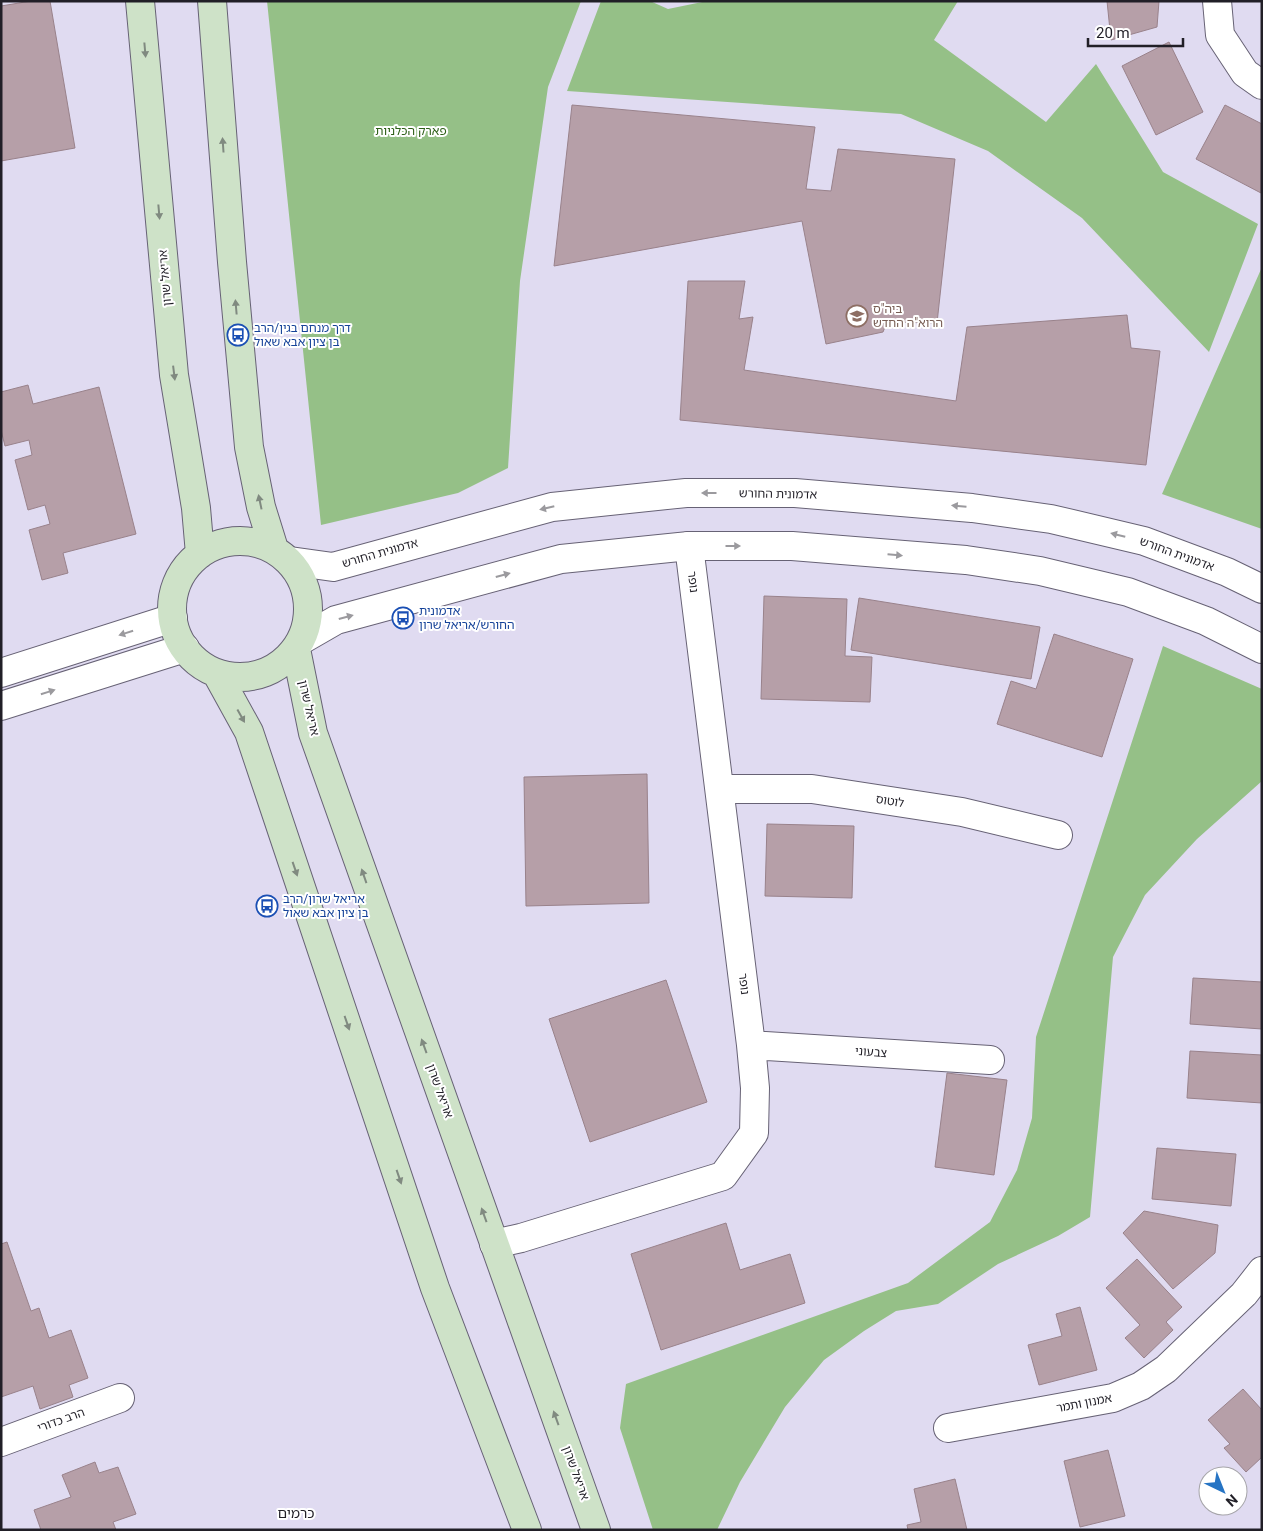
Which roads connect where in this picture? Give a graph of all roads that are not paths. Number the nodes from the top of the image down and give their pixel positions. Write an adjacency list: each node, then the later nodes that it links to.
1 (140, 1): 6 (main road, אריאל שרון, one-way to 6)
2 (212, 1): 7 (main road, one-way to 2)
3 (1217, 1): 4 (street)
4 (1262, 85)
5 (688, 546): 10 (street, one-way to 5); 12 (street, one-way to 12); 16 (street, נופר)
6 (200, 554): 7 (main road); 9 (main road)
7 (282, 555): 8 (street, אדמונית החורש, one-way to 7); 10 (main road)
8 (1262, 589)
9 (172, 618): 11 (main road); 13 (street, one-way to 13)
10 (299, 644): 14 (main road); 20 (main road, אריאל שרון, one-way to 10)
11 (185, 648): 14 (main road); 15 (street, one-way to 11)
12 (1262, 649)
13 (1, 673)
14 (217, 674): 25 (main road, one-way to 25)
15 (1, 706)
16 (720, 789): 17 (street, לוטוס); 18 (street, נופר)
17 (1058, 835)
18 (751, 1045): 19 (street, צבעוני); 20 (street, נופר)
19 (990, 1060)
20 (494, 1244): 26 (main road, אריאל שרון, one-way to 20)
21 (1262, 1270): 23 (street, אמנון ותמר)
22 (120, 1398): 24 (street, הרב כדורי)
23 (948, 1428)
24 (1, 1442)
25 (526, 1530)
26 (596, 1530)

